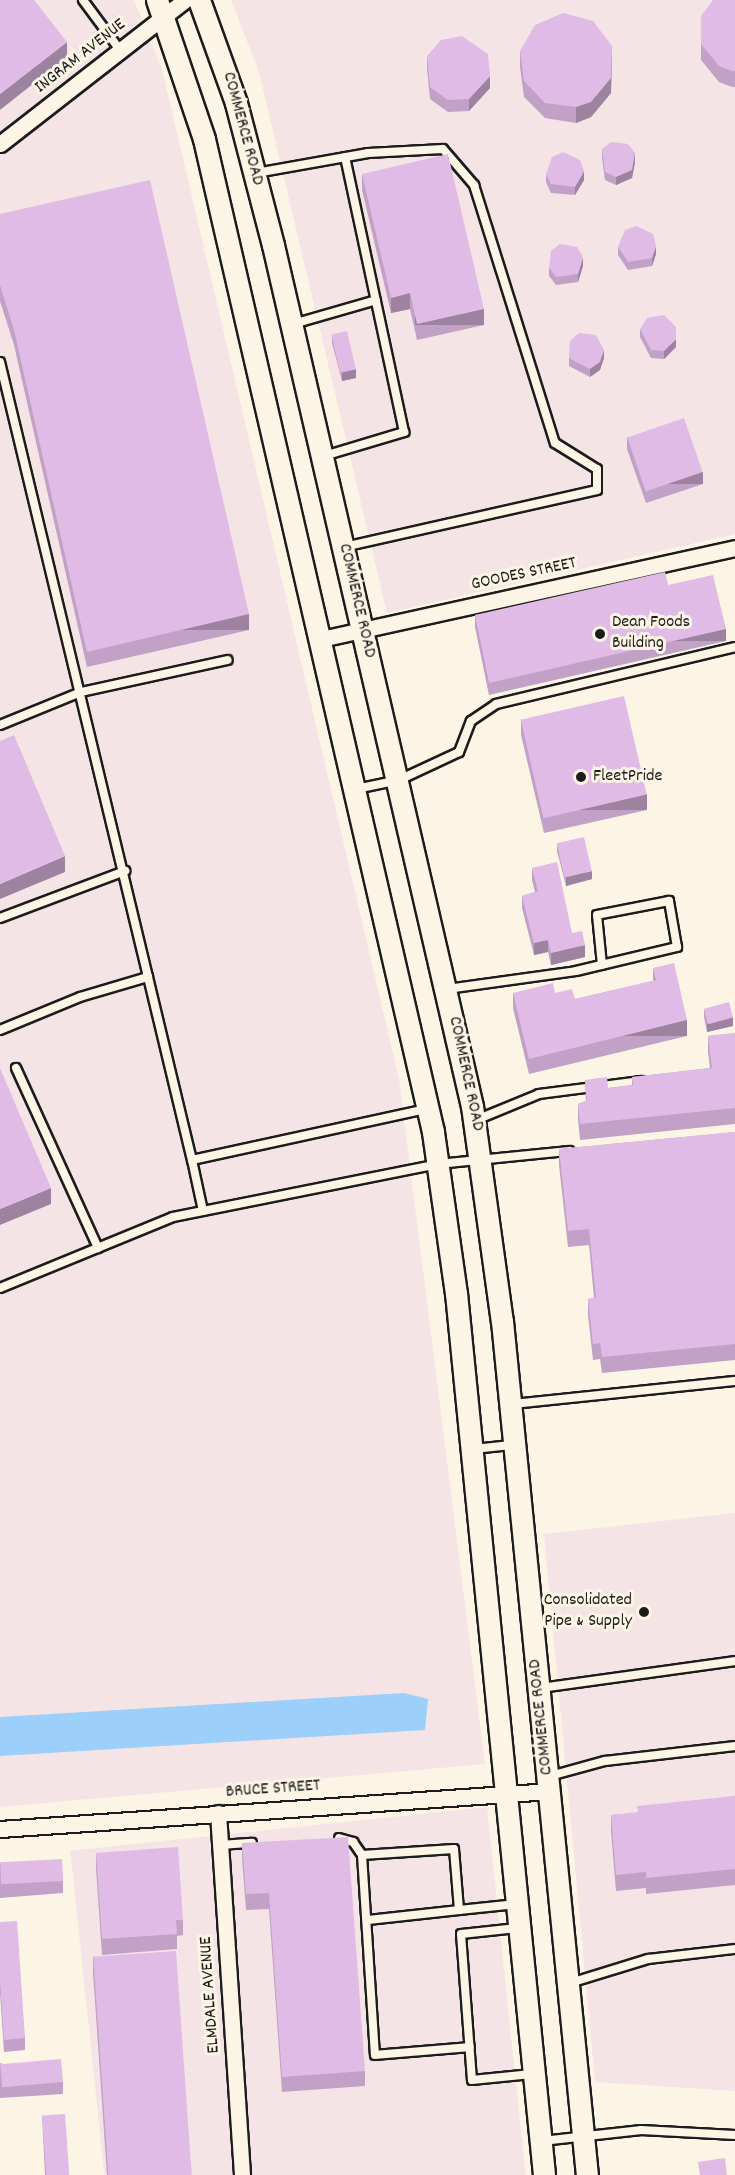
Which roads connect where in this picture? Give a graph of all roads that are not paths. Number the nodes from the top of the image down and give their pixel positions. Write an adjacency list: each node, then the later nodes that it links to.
1 (83, 0): 5 (lane)
2 (185, 0): 4 (street, INGRAM AVENUE)
3 (199, 0): 8 (main road, COMMERCE ROAD)
4 (161, 8): 5 (street, INGRAM AVENUE); 16 (main road)
5 (120, 50): 6 (street, INGRAM AVENUE)
6 (0, 144)
7 (345, 158): 8 (lane); 9 (lane); 13 (lane)
8 (255, 174): 10 (main road, COMMERCE ROAD)
9 (376, 300): 10 (lane); 12 (lane)
10 (291, 324): 12 (main road, COMMERCE ROAD)
11 (0, 362): 19 (lane)
12 (322, 457): 13 (main road, COMMERCE ROAD)
13 (344, 547): 15 (main road, COMMERCE ROAD)
14 (735, 548): 15 (street, GOODES STREET)
15 (363, 630): 16 (street, GOODES STREET); 21 (main road, COMMERCE ROAD)
16 (321, 639): 22 (main road)
17 (735, 647): 21 (lane)
18 (228, 660): 19 (lane)
19 (81, 692): 20 (lane); 23 (lane)
20 (0, 725)
21 (399, 780): 22 (lane); 27 (main road, COMMERCE ROAD)
22 (356, 789): 31 (main road)
23 (125, 872): 24 (lane); 26 (lane)
24 (0, 918)
25 (602, 965): 25 (lane); 27 (lane)
26 (148, 977): 28 (lane); 35 (lane)
27 (447, 989): 32 (main road, COMMERCE ROAD)
28 (0, 1030)
29 (16, 1068): 38 (lane)
30 (653, 1079): 32 (lane)
31 (428, 1108): 35 (lane); 36 (main road)
32 (475, 1120): 34 (main road, COMMERCE ROAD)
33 (585, 1149): 34 (lane)
34 (481, 1158): 36 (lane); 41 (main road, COMMERCE ROAD)
35 (192, 1160): 37 (lane)
36 (438, 1164): 37 (lane); 43 (main road)
37 (203, 1212): 38 (lane)
38 (98, 1248): 39 (lane)
39 (0, 1288)
40 (735, 1381): 41 (lane)
41 (510, 1404): 42 (main road, COMMERCE ROAD)
42 (514, 1444): 43 (lane); 45 (main road, COMMERCE ROAD)
43 (472, 1449): 48 (main road)
44 (735, 1661): 45 (lane)
45 (539, 1688): 47 (main road, COMMERCE ROAD)
46 (735, 1746): 47 (lane)
47 (549, 1783): 48 (street, BRUCE STREET); 60 (main road, COMMERCE ROAD)
48 (506, 1793): 49 (street, BRUCE STREET); 55 (main road)
49 (218, 1814): 50 (street, BRUCE STREET); 53 (street, ELMDALE AVENUE)
50 (0, 1829)
51 (326, 1839): 54 (lane)
52 (268, 1842): 53 (lane)
53 (220, 1845): 66 (street, ELMDALE AVENUE)
54 (362, 1856): 56 (lane); 57 (lane)
55 (517, 1904): 56 (lane); 58 (main road)
56 (459, 1910): 57 (lane)
57 (368, 1920): 61 (lane)
58 (519, 1928): 61 (lane); 62 (main road)
59 (735, 1949): 60 (lane)
60 (568, 1983): 64 (main road, COMMERCE ROAD)
61 (470, 2047): 62 (lane)
62 (534, 2074): 65 (main road)
63 (735, 2134): 64 (lane)
64 (583, 2136): 65 (lane); 68 (main road, COMMERCE ROAD)
65 (540, 2141): 67 (main road)
66 (242, 2175)
67 (544, 2175)
68 (587, 2175)

